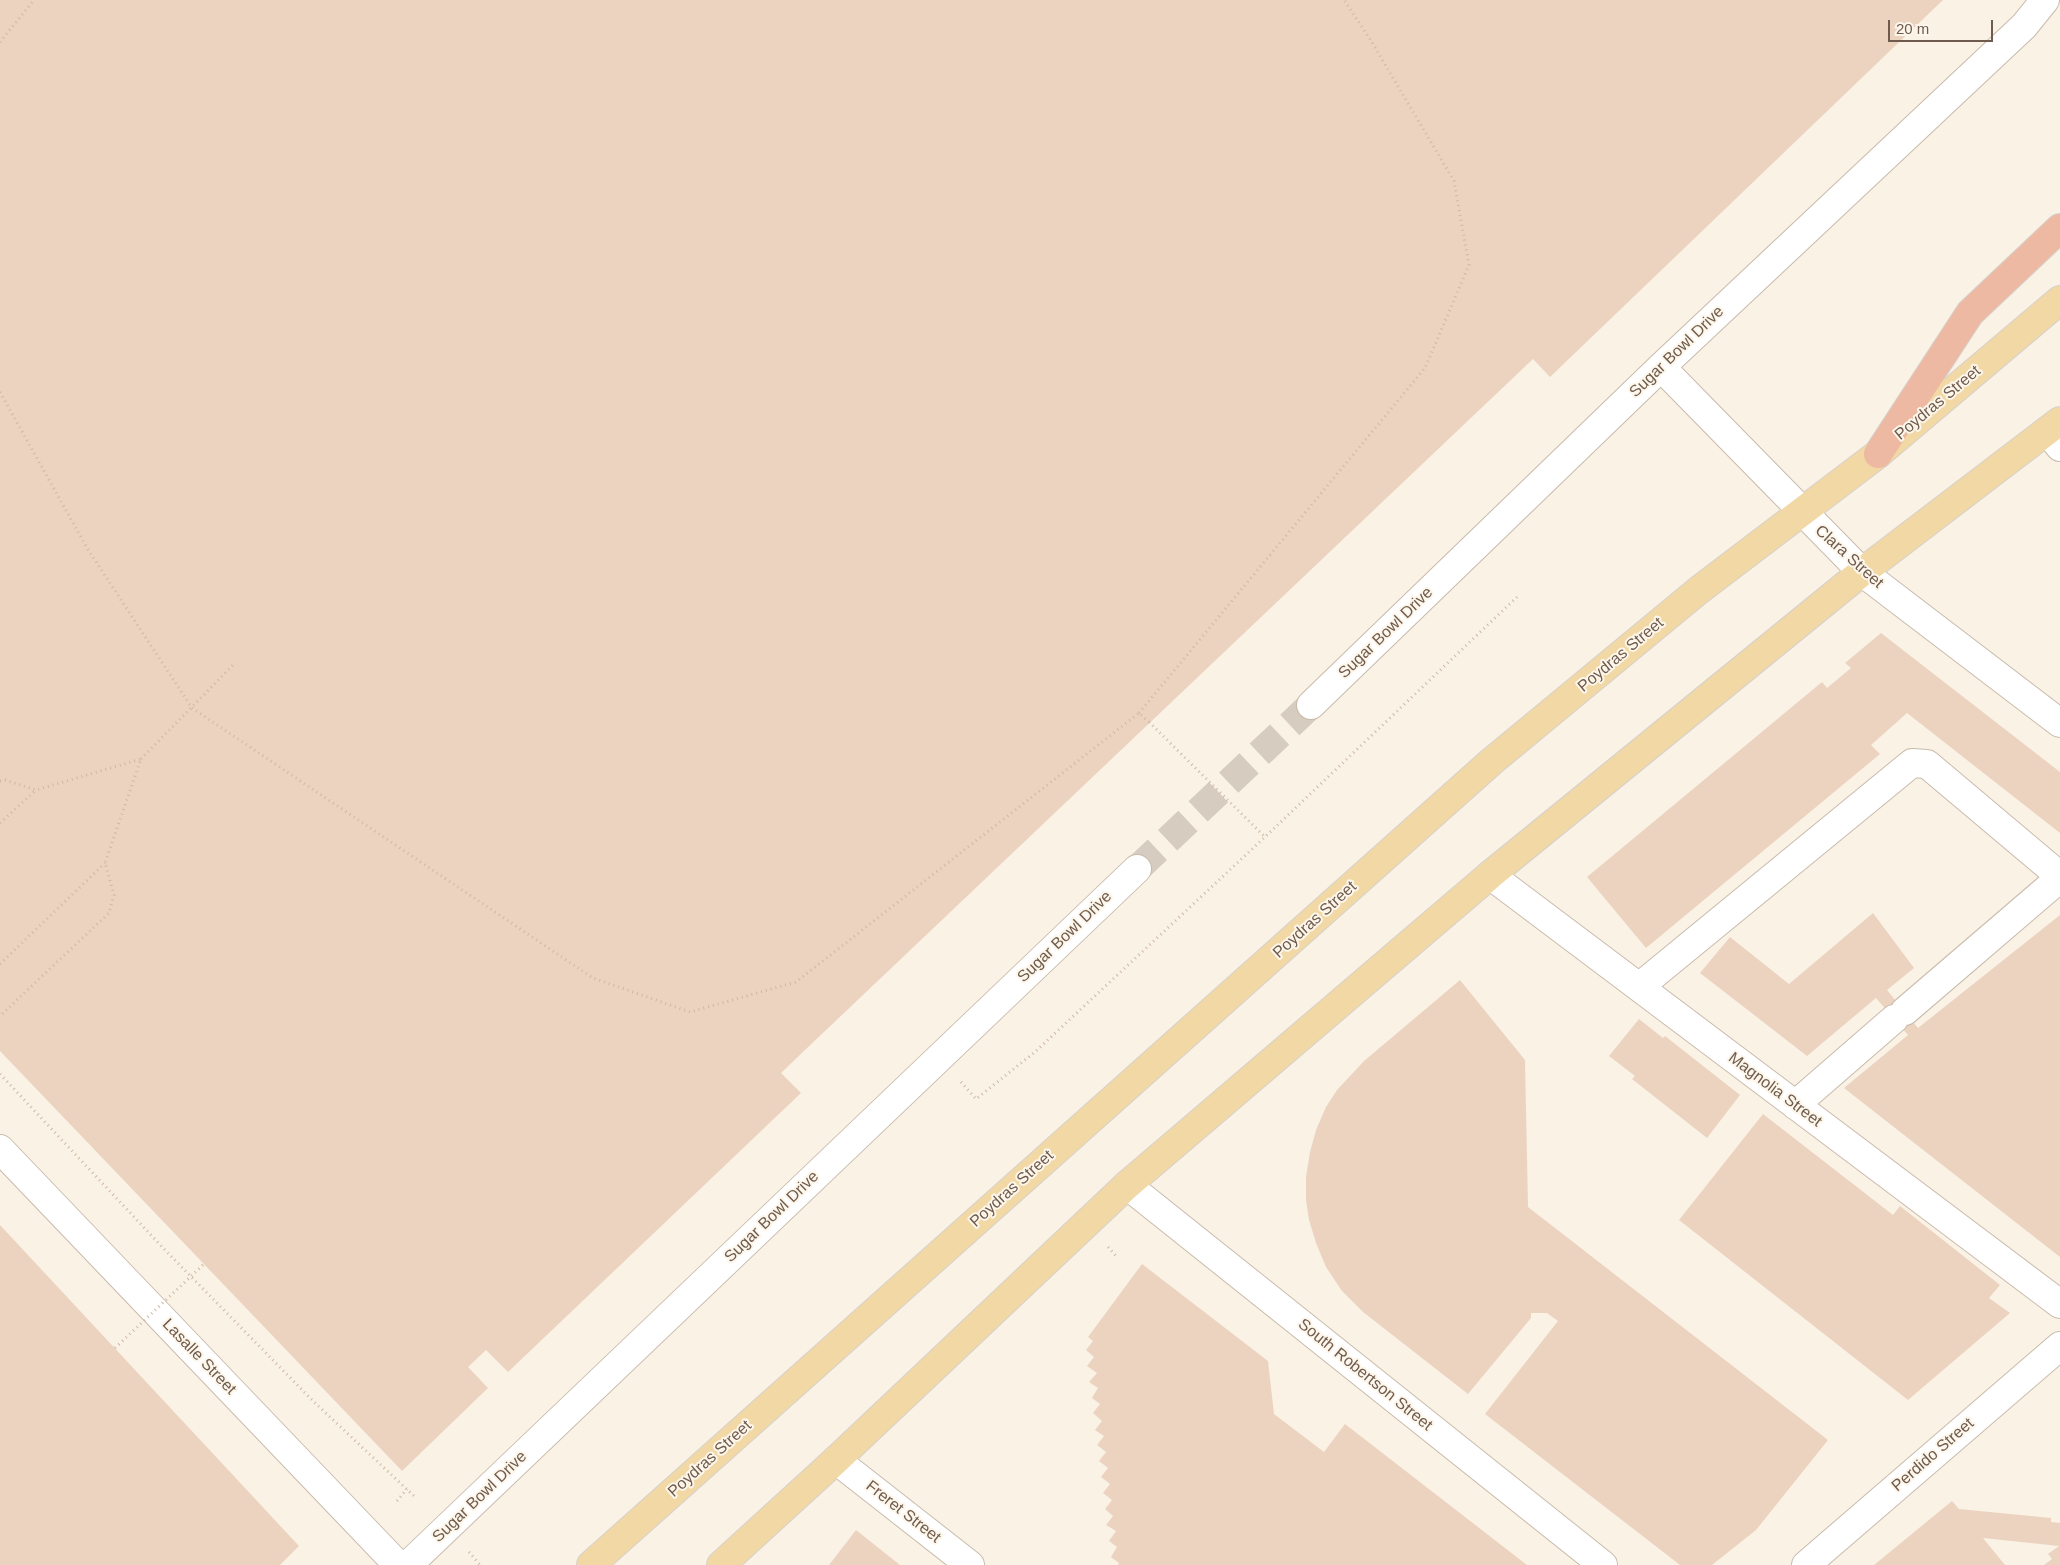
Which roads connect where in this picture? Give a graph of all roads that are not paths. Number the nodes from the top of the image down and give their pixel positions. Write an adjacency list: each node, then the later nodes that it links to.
1 (2045, 0): 4 (street, Sugar Bowl Drive)
2 (2060, 228): 6 (highway)
3 (2060, 300): 6 (main road, Poydras Street)
4 (1661, 367): 7 (street, Clara Street); 9 (street, Sugar Bowl Drive)
5 (2056, 433): 8 (main road)
6 (1878, 454): 7 (main road, Poydras Street)
7 (1802, 513): 8 (street, Clara Street); 23 (main road, Poydras Street)
8 (1862, 572): 10 (street, Clara Street); 12 (main road)
9 (1311, 705)
10 (2060, 723)
11 (1137, 869): 22 (street, Sugar Bowl Drive)
12 (1490, 875): 14 (street, Magnolia Street); 17 (main road)
13 (2060, 877): 14 (street); 15 (street)
14 (1638, 987): 15 (street, Magnolia Street)
15 (1795, 1105): 18 (street, Magnolia Street)
16 (0, 1150): 21 (street, Lasalle Street)
17 (1127, 1184): 20 (main road); 26 (street, South Robertson Street)
18 (2060, 1304)
19 (2060, 1346): 27 (street, Perdido Street)
20 (836, 1460): 24 (main road); 25 (street, Freret Street)
21 (398, 1565)
22 (408, 1565)
23 (591, 1565)
24 (721, 1565)
25 (970, 1565)
26 (1602, 1565)
27 (1806, 1565)

